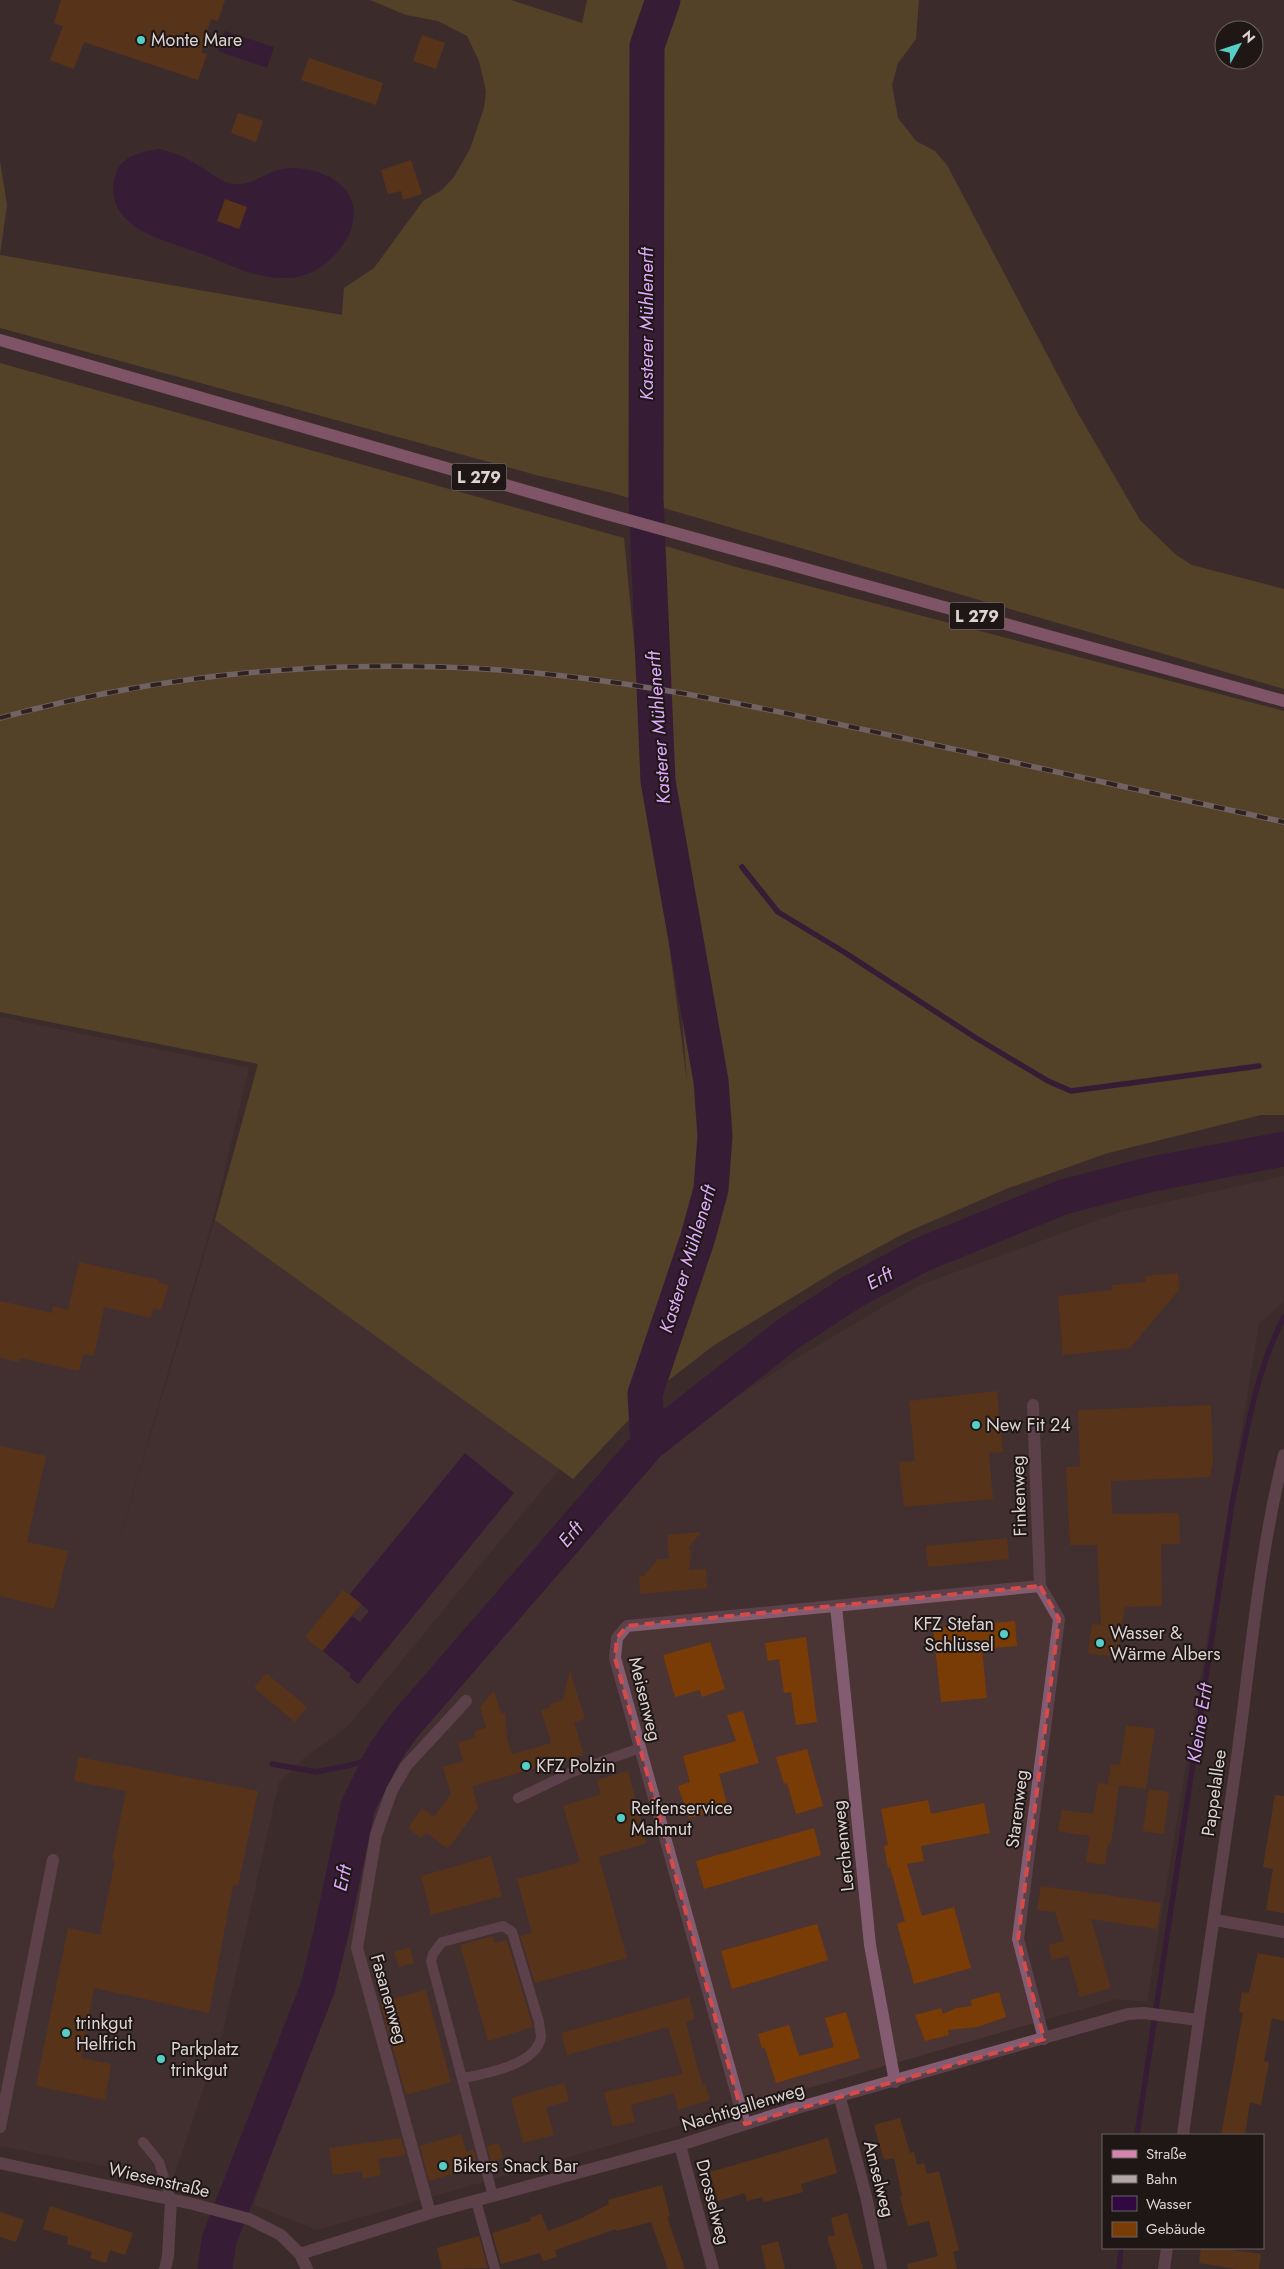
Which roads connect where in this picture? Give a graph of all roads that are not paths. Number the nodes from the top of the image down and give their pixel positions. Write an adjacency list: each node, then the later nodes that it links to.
1 (0, 340): 2 (main road, L 279)
2 (1284, 701)
3 (1033, 1405): 6 (street, Finkenweg)
4 (1284, 1455): 5 (street, Pappelallee)
5 (1280, 1490): 12 (street, Pappelallee)
6 (1040, 1586): 7 (street, Meisenweg); 15 (street, Starenweg)
7 (836, 1606): 9 (street, Meisenweg); 17 (street, Lerchenweg)
8 (466, 1701): 28 (street, Fasanenweg)
9 (640, 1748): 10 (lane); 19 (street, Meisenweg)
10 (518, 1798)
11 (53, 1860): 20 (street)
12 (1215, 1920): 13 (street); 14 (street, Pappelallee)
13 (1284, 1932)
14 (1198, 2020): 15 (street, Nachtigallenweg); 21 (street, Pappelallee)
15 (1044, 2038): 17 (street, Nachtigallenweg)
16 (463, 2078): 16 (lane); 25 (lane)
17 (895, 2082): 18 (street, Nachtigallenweg)
18 (840, 2098): 19 (street, Nachtigallenweg); 35 (street, Amselweg)
19 (745, 2124): 23 (street, Nachtigallenweg)
20 (0, 2127)
21 (1182, 2134)
22 (143, 2142): 26 (lane)
23 (680, 2145): 25 (street, Nachtigallenweg); 34 (street, Drosselweg)
24 (0, 2163): 26 (street, Wiesenstraße)
25 (493, 2196): 27 (street, Nachtigallenweg)
26 (171, 2200): 30 (street, Wiesenstraße); 31 (street)
27 (476, 2201): 28 (street, Nachtigallenweg); 33 (lane)
28 (430, 2213): 30 (street, Nachtigallenweg)
29 (1167, 2249): 36 (street)
30 (300, 2254): 32 (street, Wiesenstraße)
31 (165, 2269)
32 (307, 2269)
33 (495, 2269)
34 (713, 2269)
35 (881, 2269)
36 (1164, 2269)

